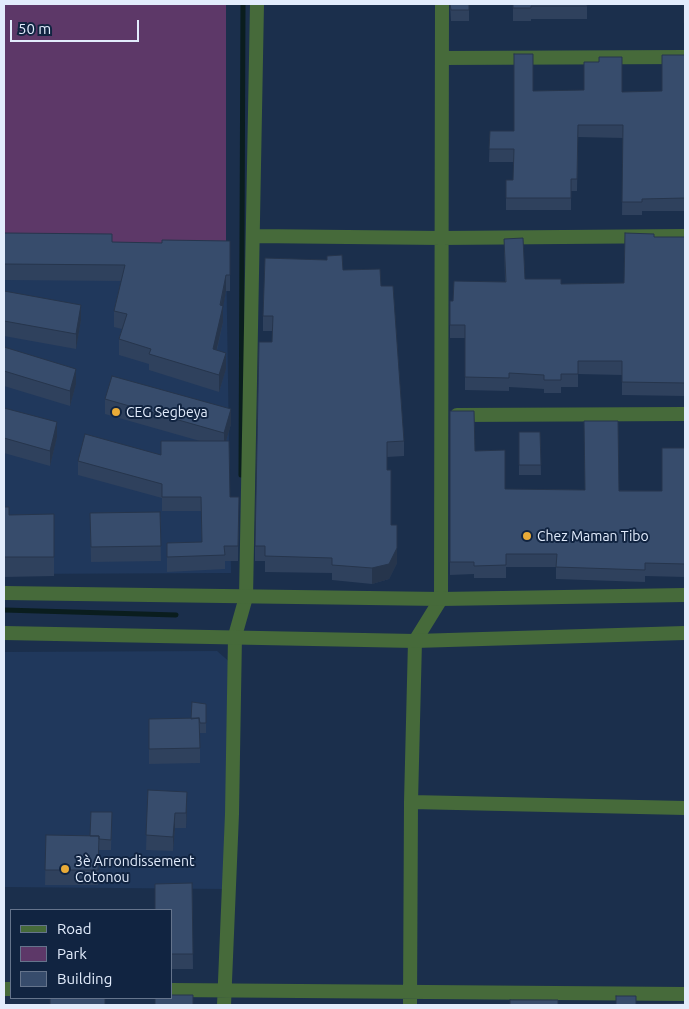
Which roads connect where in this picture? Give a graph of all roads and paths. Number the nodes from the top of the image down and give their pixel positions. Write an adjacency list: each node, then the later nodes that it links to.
1 (257, 4): 5 (street)
2 (442, 4): 4 (street)
3 (685, 57): 4 (street)
4 (442, 58): 7 (street)
5 (254, 236): 7 (street); 12 (street)
6 (685, 236): 7 (street)
7 (441, 238): 9 (street)
8 (685, 414): 9 (street)
9 (441, 416): 13 (street)
10 (4, 593): 12 (street)
11 (685, 595): 13 (street)
12 (246, 597): 13 (street); 16 (street)
13 (441, 599): 17 (street)
14 (4, 633): 16 (street)
15 (685, 633): 17 (street)
16 (235, 636): 17 (street); 21 (street)
17 (415, 641): 18 (street)
18 (411, 802): 19 (street); 23 (street)
19 (685, 808)
20 (172, 990): 21 (street)
21 (224, 991): 23 (street); 24 (street)
22 (685, 994): 23 (street)
23 (411, 999)
24 (224, 1005)

